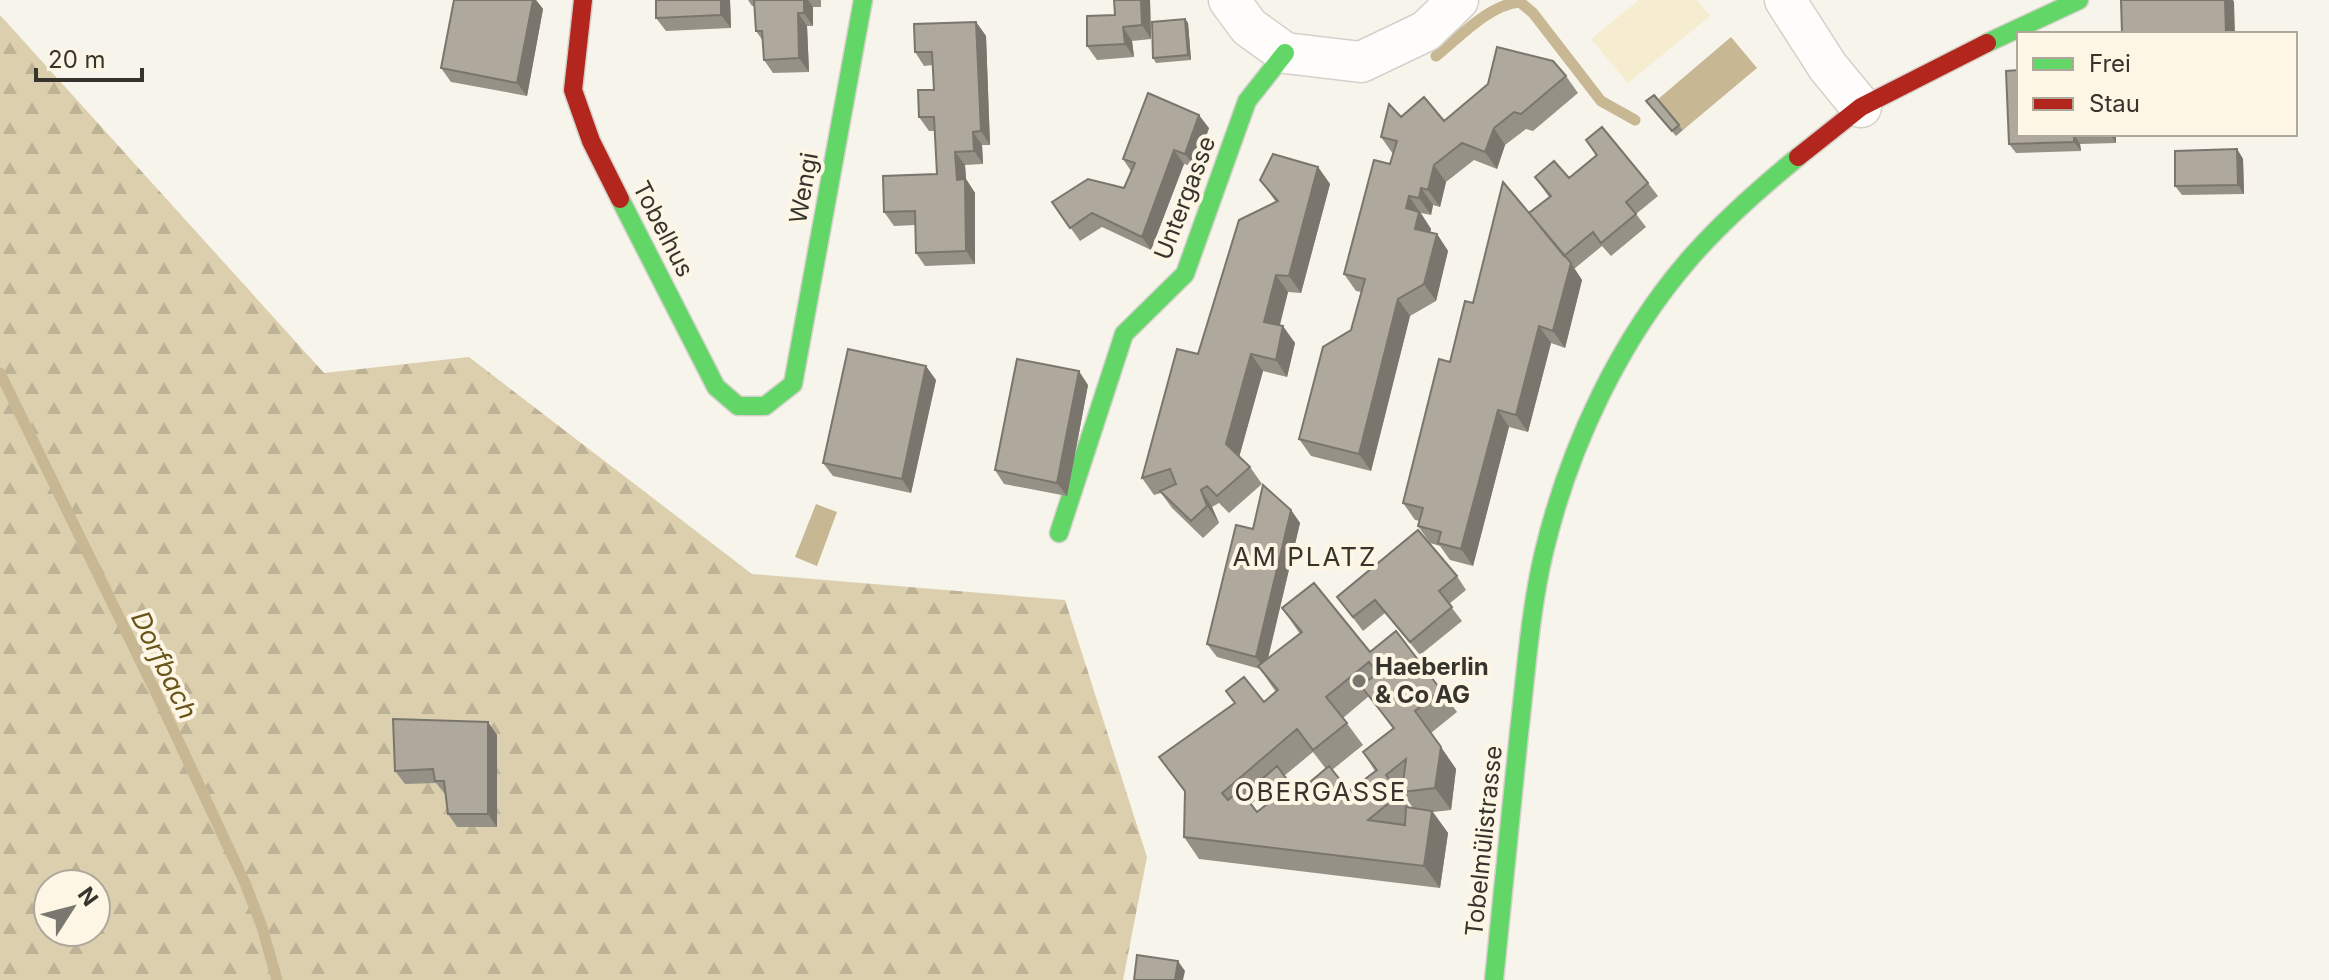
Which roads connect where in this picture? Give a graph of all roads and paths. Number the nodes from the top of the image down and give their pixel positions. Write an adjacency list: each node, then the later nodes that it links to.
1 (583, 0): 9 (street, Tobelhus)
2 (863, 0): 9 (street, Wengi)
3 (1229, 0): 7 (street)
4 (1458, 0): 7 (street)
5 (1785, 0): 8 (street)
6 (2079, 0): 8 (street, Tobelmülistrasse)
7 (1285, 53): 10 (street, Untergasse)
8 (1861, 107): 11 (street, Tobelmülistrasse)
9 (793, 384)
10 (1059, 533)
11 (1494, 980)

